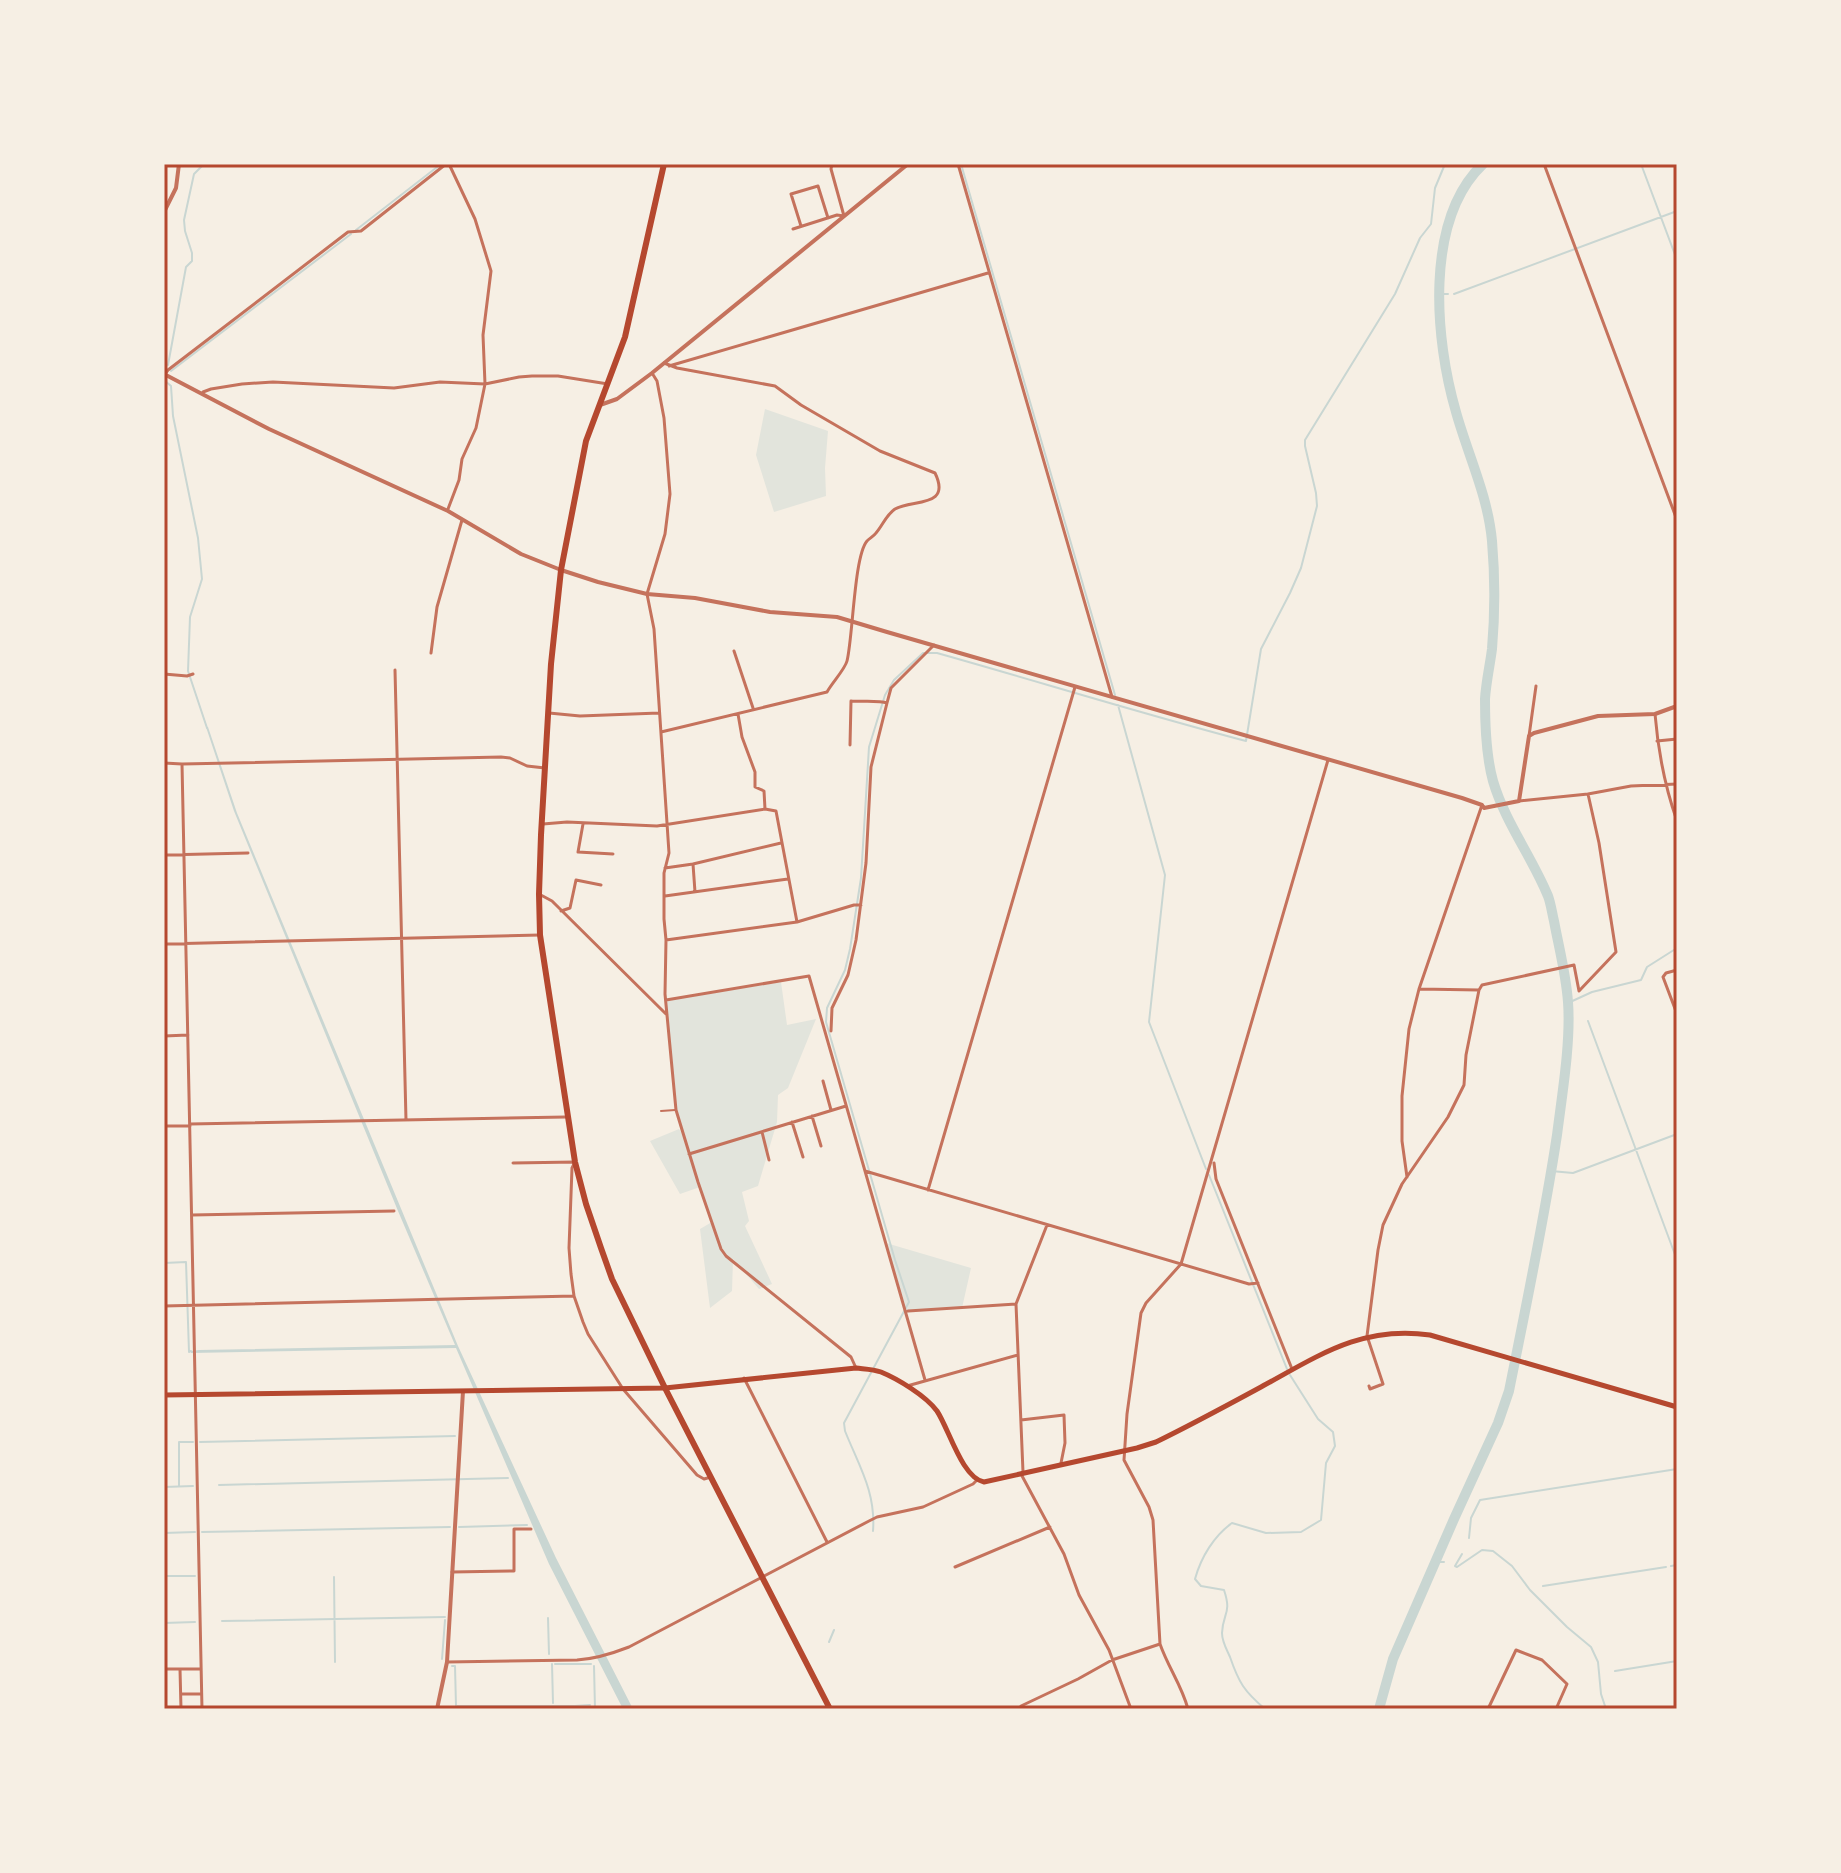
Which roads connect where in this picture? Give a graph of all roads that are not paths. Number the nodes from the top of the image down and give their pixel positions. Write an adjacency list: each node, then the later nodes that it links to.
1 (179, 164): 8 (street)
2 (448, 164): 16 (street); 17 (street)
3 (664, 164): 18 (highway)
4 (832, 164): 9 (street)
5 (908, 164): 9 (street)
6 (958, 164): 13 (street)
7 (1544, 164): 23 (street)
8 (164, 212)
9 (844, 216): 10 (street); 14 (street)
10 (828, 218): 11 (street); 11 (street)
11 (801, 226): 12 (street)
12 (793, 229)
13 (989, 272): 14 (street); 35 (street)
14 (667, 364): 15 (street); 26 (street)
15 (652, 373): 20 (street); 25 (street)
16 (164, 374): 19 (street)
17 (485, 384): 18 (street); 19 (street); 21 (street)
18 (608, 384): 20 (highway)
19 (201, 393): 21 (street)
20 (598, 406): 24 (highway)
21 (448, 511): 22 (street)
22 (462, 519): 24 (street); 29 (street)
23 (1677, 520)
24 (561, 570): 25 (street); 39 (highway)
25 (647, 594): 26 (street); 40 (street)
26 (852, 620): 27 (street); 38 (street)
27 (934, 645): 33 (street); 36 (street)
28 (734, 651): 38 (street)
29 (431, 653)
30 (395, 670): 48 (street)
31 (164, 674): 32 (street)
32 (193, 674)
33 (1075, 686): 35 (street); 113 (street)
34 (1536, 686): 44 (street)
35 (1112, 697): 49 (street)
36 (887, 703): 47 (street); 75 (street)
37 (1677, 706): 42 (street)
38 (754, 710): 41 (street)
39 (549, 713): 40 (street); 52 (highway)
40 (659, 713): 43 (street)
41 (738, 714): 43 (street); 58 (street)
42 (1655, 714): 44 (street); 46 (street)
43 (661, 732): 62 (street)
44 (1529, 736): 56 (street)
45 (1677, 739): 46 (street)
46 (1657, 741): 53 (street)
47 (850, 745)
48 (398, 760): 51 (street); 52 (street); 79 (street)
49 (1328, 760): 57 (street); 109 (street)
50 (164, 763): 51 (street)
51 (182, 764): 65 (street)
52 (545, 768): 61 (highway)
53 (1667, 784): 54 (street); 55 (street); 59 (street)
54 (1677, 784)
55 (1588, 794): 56 (street); 85 (street)
56 (1519, 801): 57 (street)
57 (1482, 805): 84 (street)
58 (765, 809): 62 (street); 63 (street)
59 (1677, 821)
60 (584, 823): 61 (street); 62 (street); 66 (street)
61 (542, 824): 73 (highway)
62 (667, 825): 69 (street)
63 (781, 843): 68 (street); 70 (street)
64 (248, 853): 65 (street)
65 (184, 854): 67 (street); 82 (street)
66 (613, 854)
67 (164, 855)
68 (693, 864): 69 (street); 72 (street)
69 (665, 868): 74 (street)
70 (788, 879): 72 (street); 77 (street)
71 (601, 885): 76 (street)
72 (695, 892): 74 (street)
73 (539, 894): 76 (street); 78 (highway)
74 (664, 896): 80 (street)
75 (861, 905): 77 (street); 89 (street)
76 (561, 911): 88 (street)
77 (797, 922): 80 (street)
78 (540, 935): 79 (street); 98 (highway)
79 (402, 939): 82 (street); 99 (street)
80 (666, 940): 86 (street)
81 (164, 944): 82 (street)
82 (186, 944): 90 (street)
83 (1677, 970): 87 (street)
84 (1419, 989): 85 (street); 112 (street)
85 (1479, 990): 112 (street)
86 (665, 1000): 88 (street); 93 (street)
87 (1677, 1014)
88 (667, 1015): 94 (street)
89 (831, 1031)
90 (188, 1035): 91 (street); 101 (street)
91 (164, 1036)
92 (823, 1081): 95 (street)
93 (846, 1106): 95 (street); 111 (street)
94 (676, 1110): 96 (lane); 105 (street)
95 (831, 1110): 97 (street)
96 (661, 1111)
97 (812, 1116): 100 (street); 104 (street)
98 (567, 1117): 99 (street); 108 (highway)
99 (406, 1120): 101 (street)
100 (792, 1122): 103 (street); 106 (street)
101 (190, 1125): 102 (street); 115 (street)
102 (164, 1126)
103 (762, 1132): 105 (street); 107 (street)
104 (821, 1146)
105 (689, 1154): 126 (street)
106 (803, 1157)
107 (769, 1160)
108 (575, 1162): 110 (street); 119 (street); 132 (highway)
109 (1212, 1162): 117 (street); 118 (street)
110 (513, 1163)
111 (865, 1171): 113 (street); 123 (street)
112 (1407, 1177): 124 (street)
113 (928, 1190): 116 (street)
114 (394, 1211): 115 (street)
115 (192, 1215): 121 (street)
116 (1047, 1225): 117 (street); 120 (street)
117 (1181, 1264): 118 (street); 139 (street)
118 (1258, 1283): 127 (street)
119 (574, 1296): 121 (street); 133 (street)
120 (1016, 1304): 123 (street); 125 (street)
121 (194, 1305): 122 (street); 136 (street)
122 (164, 1306)
123 (907, 1311): 129 (street)
124 (1367, 1336): 127 (main road); 131 (street); 137 (main road)
125 (1018, 1355): 129 (street); 138 (street)
126 (856, 1368): 128 (main road); 130 (main road)
127 (1289, 1371): 139 (main road)
128 (744, 1378): 132 (main road); 146 (street)
129 (925, 1380): 130 (street)
130 (907, 1386): 143 (main road)
131 (1369, 1386)
132 (665, 1388): 133 (main road); 142 (highway)
133 (623, 1389): 134 (main road); 142 (street)
134 (463, 1391): 136 (main road); 148 (street)
135 (164, 1395): 136 (main road)
136 (196, 1395): 155 (street)
137 (1677, 1407)
138 (1021, 1420): 140 (street); 141 (street)
139 (1124, 1451): 140 (main road); 150 (street)
140 (1061, 1464): 141 (main road)
141 (1022, 1473): 143 (main road); 144 (street)
142 (711, 1477): 149 (highway)
143 (976, 1481): 146 (street)
144 (1050, 1527): 147 (street); 151 (street)
145 (531, 1529): 148 (street)
146 (827, 1542): 149 (street)
147 (955, 1567)
148 (452, 1572): 152 (street)
149 (762, 1576): 152 (street); 161 (highway)
150 (1160, 1644): 151 (street); 164 (street)
151 (1112, 1660): 162 (street); 163 (street)
152 (447, 1662): 160 (street)
153 (164, 1669): 154 (street)
154 (180, 1669): 155 (street); 156 (street)
155 (201, 1669): 157 (street)
156 (181, 1694): 157 (street); 158 (street)
157 (202, 1694): 159 (street)
158 (181, 1709)
159 (202, 1709)
160 (437, 1709)
161 (830, 1709)
162 (1019, 1709)
163 (1131, 1709)
164 (1188, 1709)
165 (1488, 1709): 166 (street)
166 (1556, 1709)

